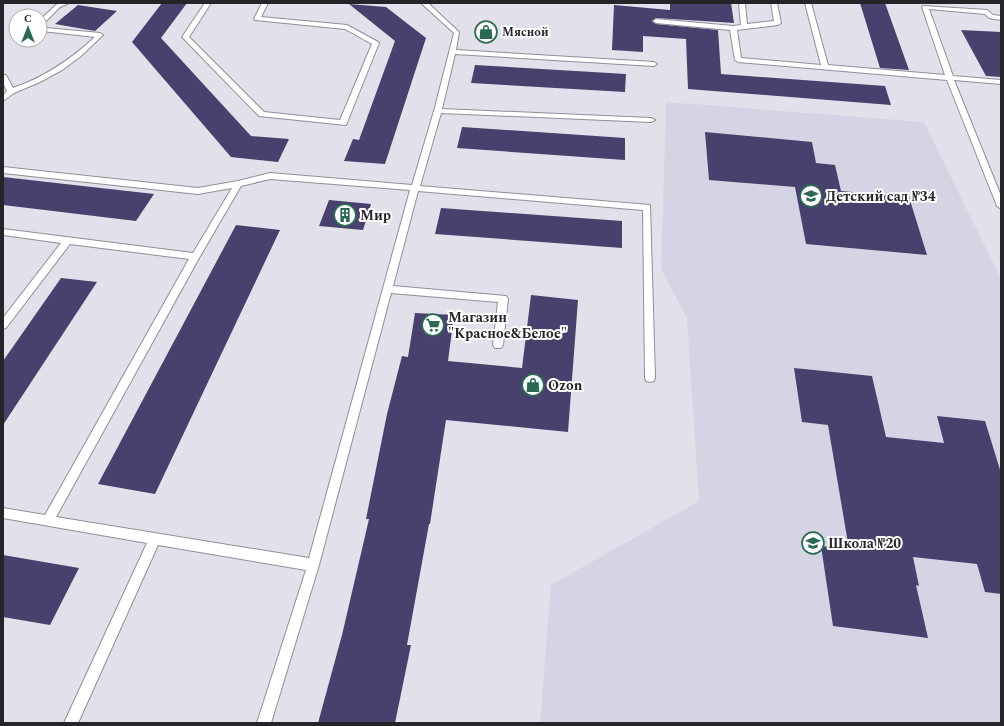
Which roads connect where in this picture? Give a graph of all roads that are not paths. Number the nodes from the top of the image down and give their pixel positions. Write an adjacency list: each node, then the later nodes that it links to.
1 (66, 3): 18 (lane)
2 (208, 3): 3 (lane)
3 (265, 3)
4 (424, 3): 12 (lane)
5 (742, 3): 10 (lane)
6 (774, 3): 10 (lane)
7 (808, 3): 14 (lane)
8 (1001, 18): 16 (lane)
9 (656, 21): 11 (lane)
10 (744, 27): 11 (lane)
11 (733, 28): 14 (lane)
12 (453, 52): 13 (lane); 20 (lane)
13 (654, 64)
14 (825, 68): 16 (lane)
15 (3, 77): 18 (lane)
16 (950, 78): 17 (lane); 25 (lane)
17 (1001, 82)
18 (11, 91): 19 (lane)
19 (3, 99)
20 (438, 111): 21 (lane); 24 (lane)
21 (651, 120)
22 (3, 170): 23 (lane)
23 (238, 184): 24 (lane); 28 (lane)
24 (415, 188): 29 (lane); 32 (lane)
25 (1001, 206)
26 (3, 232): 27 (lane)
27 (67, 241): 28 (lane); 30 (lane)
28 (195, 257): 34 (lane)
29 (387, 289): 31 (lane); 36 (lane)
30 (3, 325)
31 (498, 345)
32 (650, 378)
33 (3, 513): 34 (lane)
34 (48, 521): 35 (lane)
35 (155, 539): 36 (lane); 37 (lane)
36 (312, 565): 38 (lane)
37 (71, 723)
38 (264, 723)

